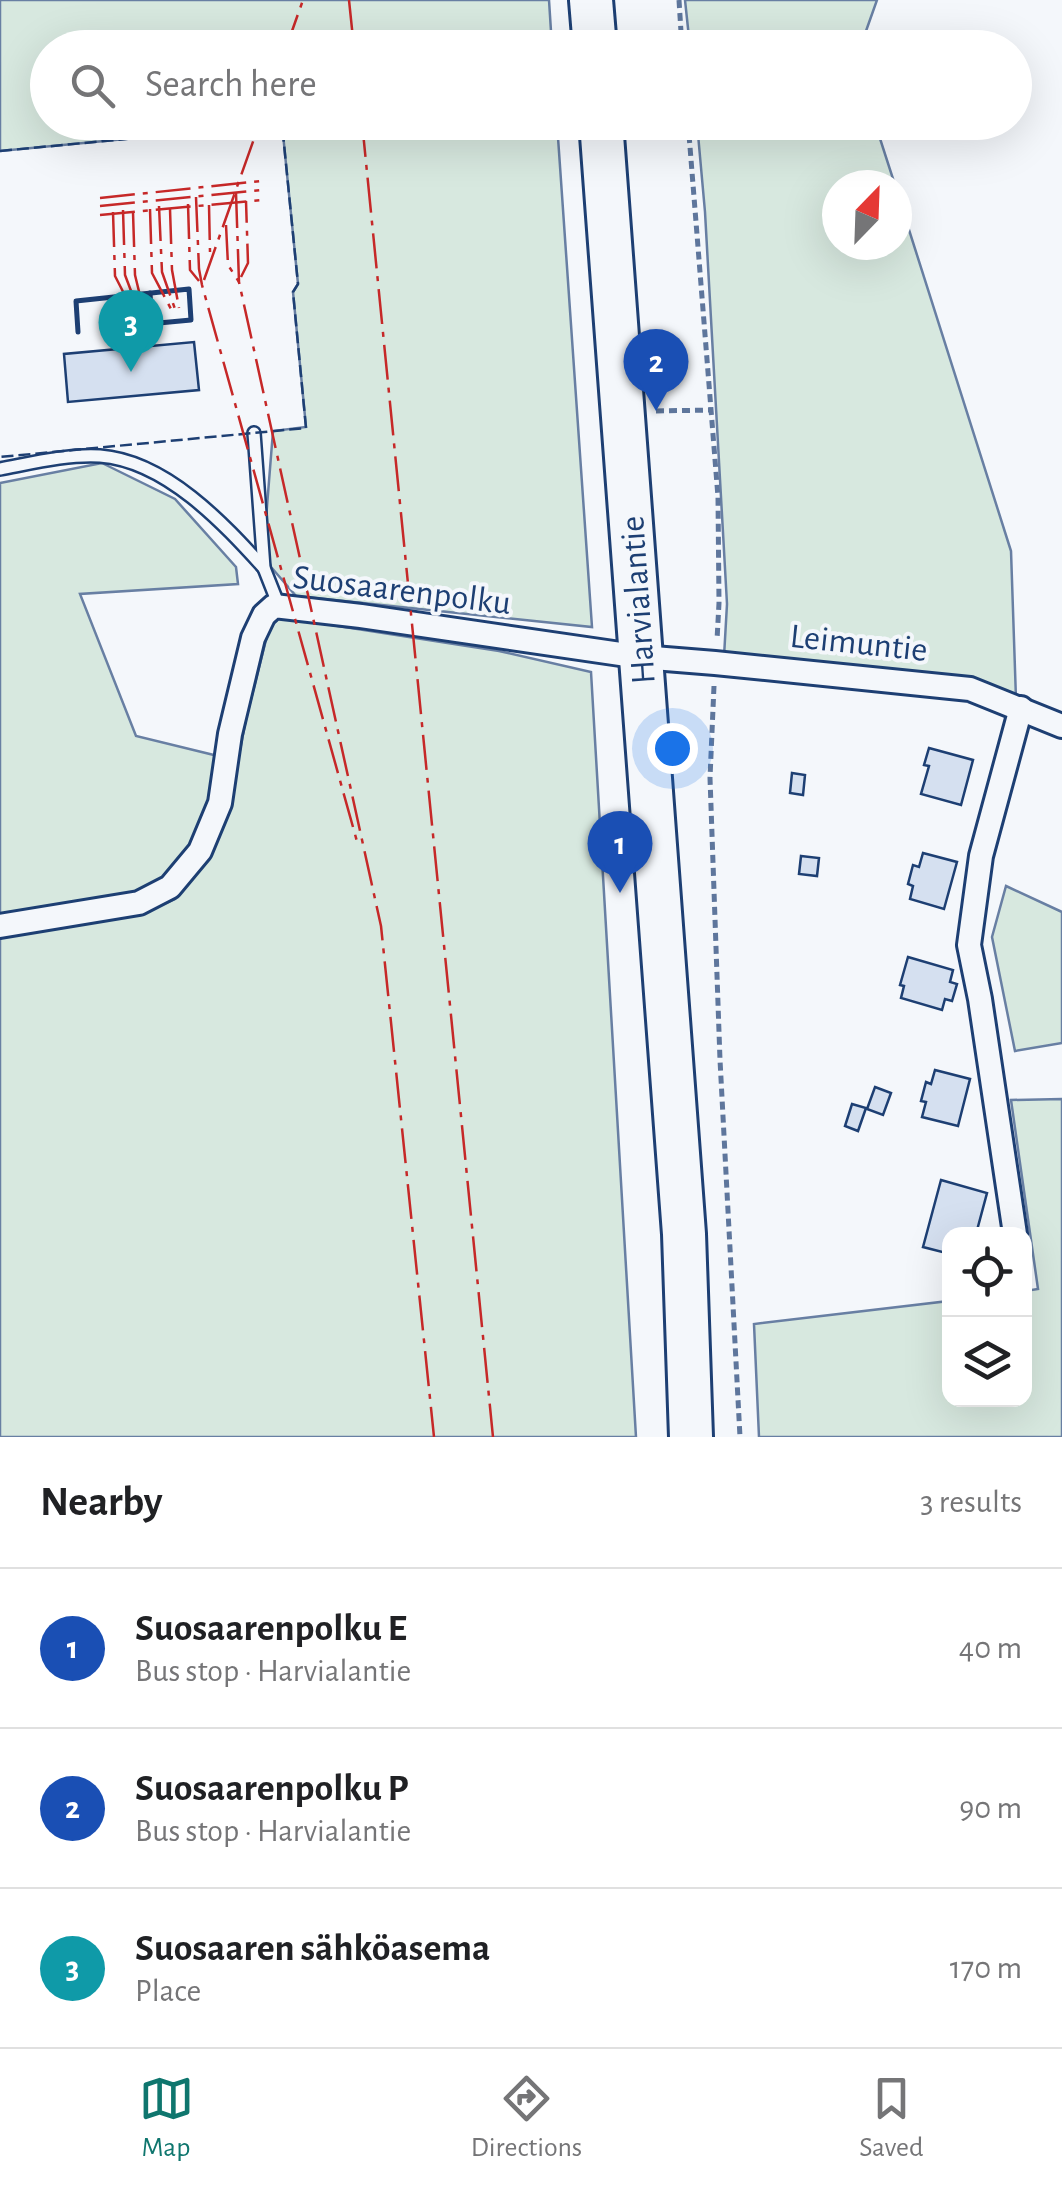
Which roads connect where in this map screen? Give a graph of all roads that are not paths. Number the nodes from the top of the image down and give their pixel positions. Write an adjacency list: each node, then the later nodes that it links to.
1 (590, 0): 2 (highway)
2 (592, 30)
3 (602, 140): 8 (highway, Harvialantie)
4 (254, 433): 6 (lane)
5 (0, 469): 6 (lane)
6 (264, 568): 7 (lane)
7 (279, 606): 8 (street, Suosaarenpolku); 11 (street, Suosaarenpolku)
8 (641, 658): 9 (street, Leimuntie); 13 (highway, Harvialantie)
9 (1020, 708): 10 (street, Leimuntie); 12 (street)
10 (1062, 726)
11 (0, 926)
12 (1014, 1227)
13 (692, 1437)

